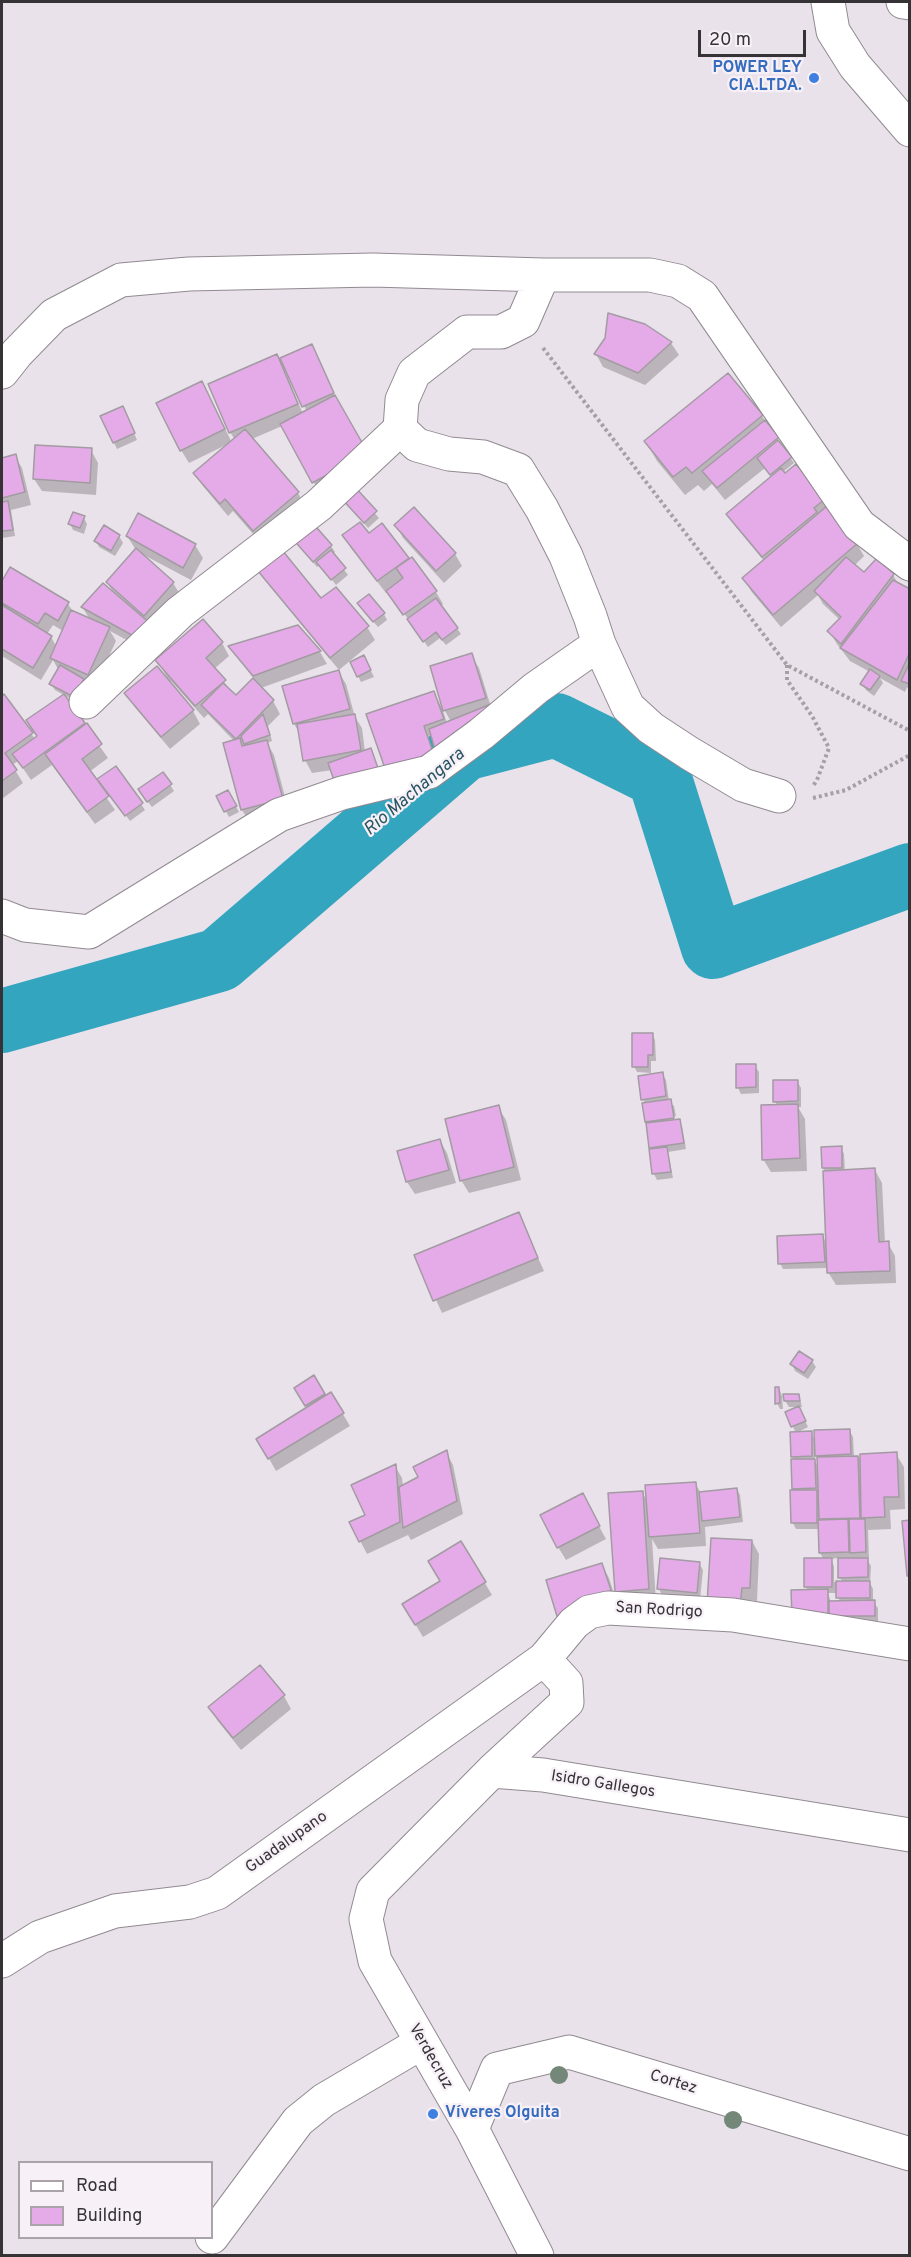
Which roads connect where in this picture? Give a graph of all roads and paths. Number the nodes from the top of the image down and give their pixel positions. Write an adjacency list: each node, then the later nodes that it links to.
1 (828, 2): 4 (street)
2 (903, 2): 3 (street)
3 (909, 3)
4 (909, 130)
5 (543, 275): 7 (street); 8 (street); 9 (street)
6 (558, 367): 11 (path)
7 (2, 372)
8 (400, 429): 10 (street); 12 (street)
9 (909, 564)
10 (598, 644): 15 (street); 16 (street)
11 (787, 665): 13 (path); 15 (path)
12 (86, 702)
13 (909, 731)
14 (909, 755): 15 (path)
15 (790, 799)
16 (2, 916)
17 (909, 1644): 18 (street, San Rodrigo)
18 (544, 1659): 19 (street); 21 (street, Guadalupano)
19 (492, 1771): 20 (street, Isidro Gallegos); 22 (street, Verdecruz)
20 (909, 1835)
21 (2, 1961)
22 (421, 2043): 23 (street, Verdecruz); 25 (street)
23 (472, 2129): 24 (street, Cortez); 28 (street, Verdecruz)
24 (909, 2154)
25 (213, 2234)
26 (210, 2239): 27 (street)
27 (197, 2256)
28 (537, 2256)

